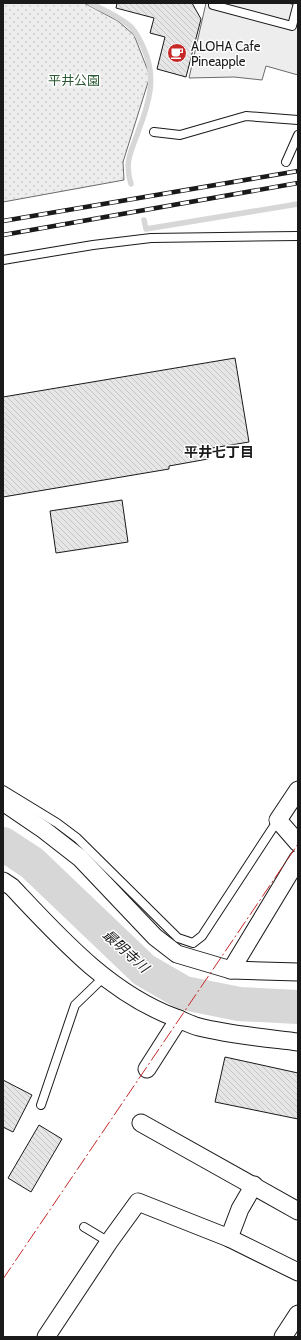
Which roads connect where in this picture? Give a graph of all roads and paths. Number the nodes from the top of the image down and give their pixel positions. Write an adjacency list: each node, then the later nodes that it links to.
1 (214, 3): 2 (lane)
2 (298, 3)
3 (298, 120): 4 (lane)
4 (154, 132)
5 (298, 135): 6 (lane)
6 (286, 162)
7 (298, 236): 8 (lane)
8 (3, 260)
9 (3, 790): 12 (lane)
10 (298, 790): 12 (street)
11 (3, 802): 16 (street)
12 (278, 820): 13 (street)
13 (298, 843)
14 (298, 859): 16 (street)
15 (3, 881): 18 (street)
16 (231, 970): 17 (street)
17 (298, 972)
18 (104, 977): 19 (street); 22 (lane)
19 (179, 1019): 20 (street); 21 (street)
20 (298, 1042)
21 (146, 1069)
22 (41, 1105)
23 (141, 1124): 24 (street)
24 (254, 1185): 25 (street); 27 (street)
25 (298, 1211)
26 (84, 1227): 28 (lane)
27 (229, 1238): 28 (street); 29 (street)
28 (109, 1242): 31 (street)
29 (298, 1272)
30 (298, 1314): 32 (street)
31 (46, 1337)
32 (282, 1337)

